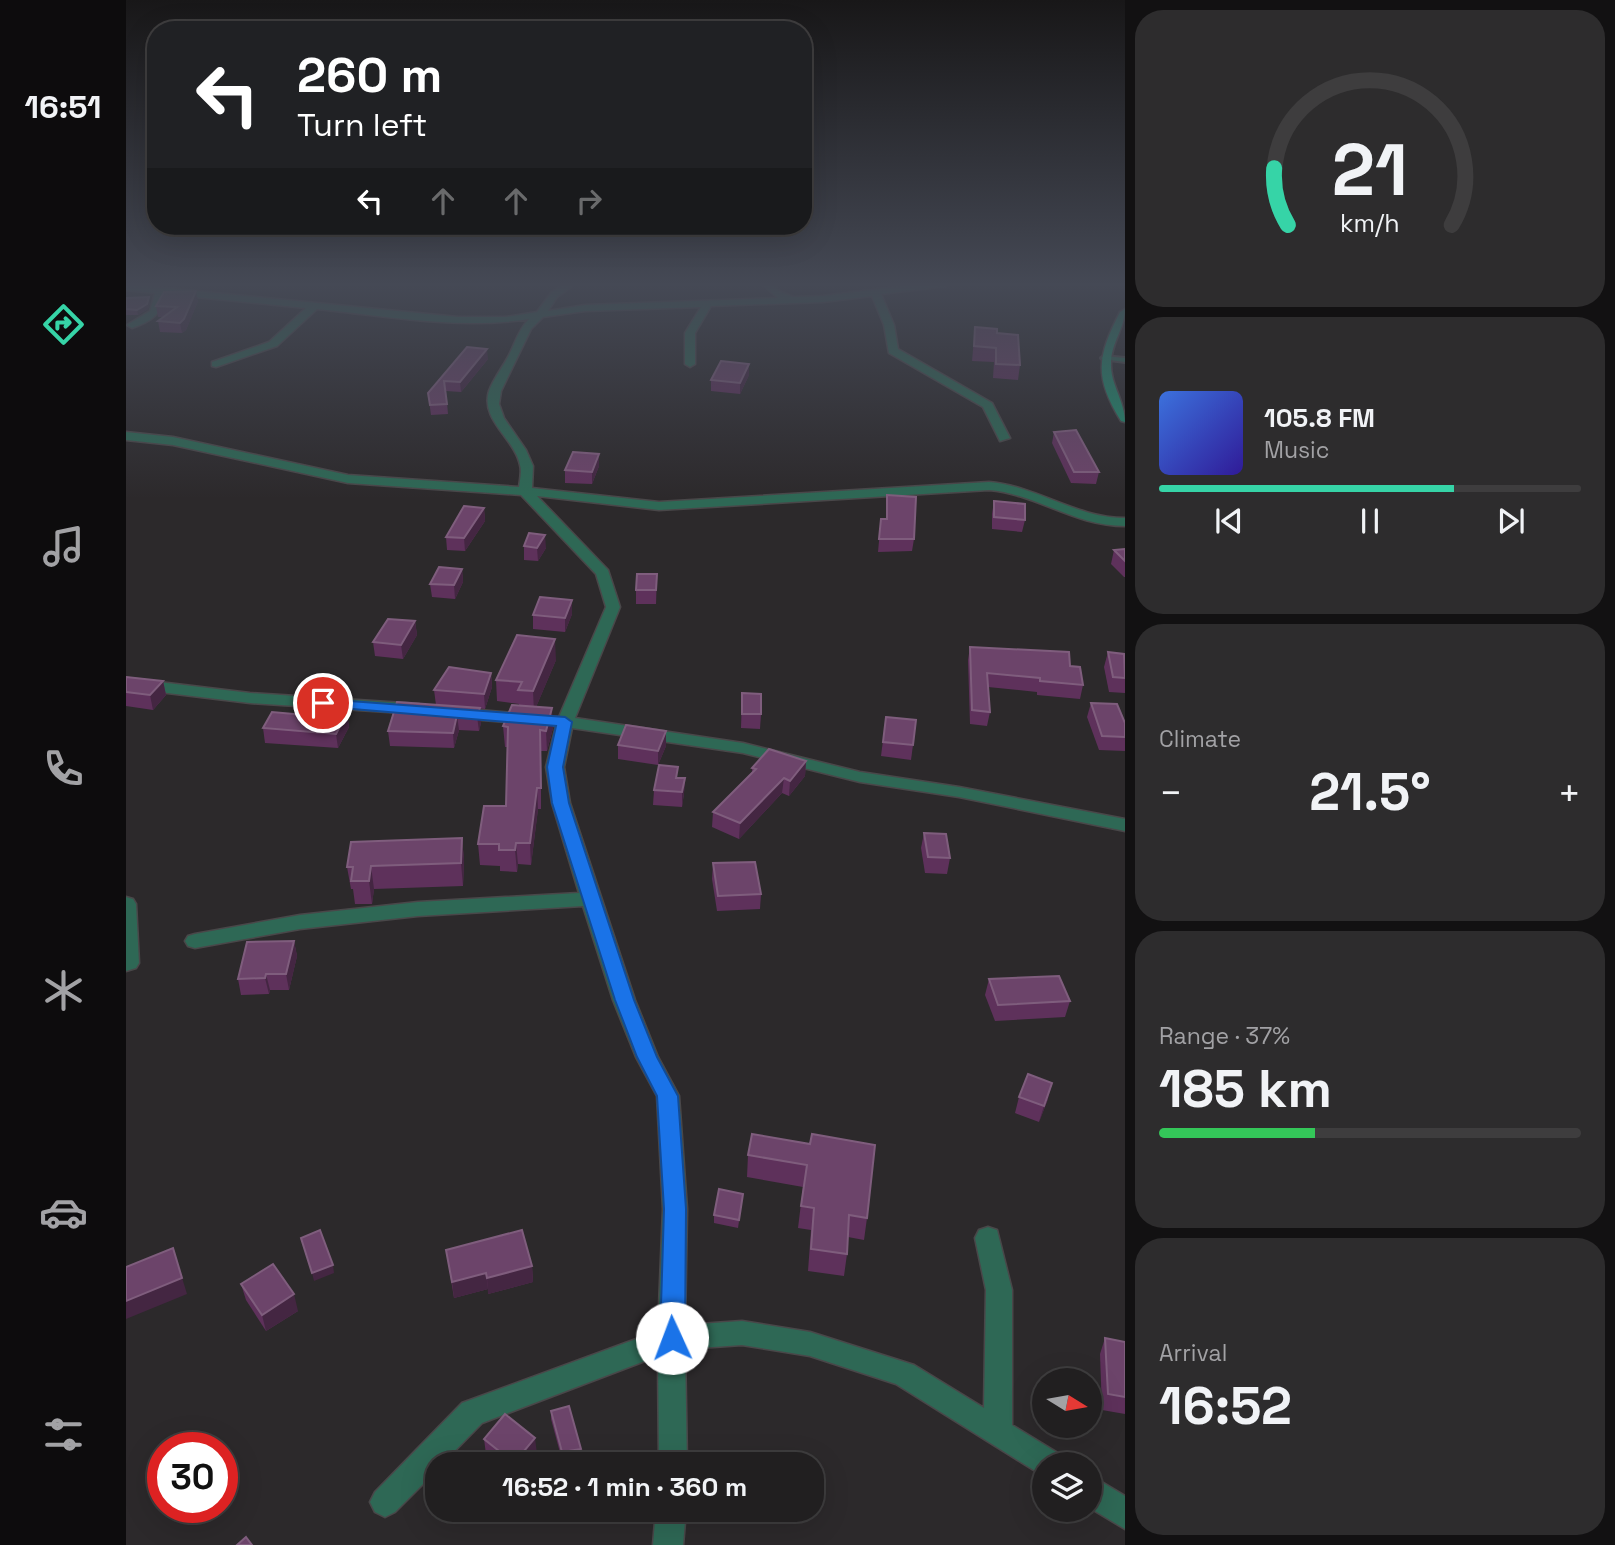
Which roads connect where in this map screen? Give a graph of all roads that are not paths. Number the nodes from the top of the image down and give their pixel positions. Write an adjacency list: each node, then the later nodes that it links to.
1 (241, 355): 8 (street)
2 (515, 355): 13 (street)
3 (690, 355): 9 (street)
4 (900, 355): 12 (street)
5 (1105, 355): 6 (street)
6 (1104, 358): 7 (lane); 10 (street)
7 (1125, 360)
8 (216, 364)
9 (690, 364)
10 (1125, 419)
11 (126, 436): 13 (street)
12 (1004, 438)
13 (524, 491): 14 (street); 16 (street)
14 (1125, 522)
15 (126, 682): 16 (street)
16 (565, 722): 17 (street); 18 (street)
17 (1125, 825)
18 (591, 899): 20 (street); 23 (street)
19 (126, 904): 21 (street)
20 (195, 941)
21 (126, 964)
22 (988, 1238): 24 (street)
23 (672, 1338): 24 (street); 25 (street); 28 (street)
24 (998, 1430): 26 (street)
25 (673, 1452)
26 (1032, 1452)
27 (1102, 1498): 29 (street)
28 (385, 1502)
29 (1125, 1514)
30 (670, 1522): 31 (street)
31 (668, 1545)

